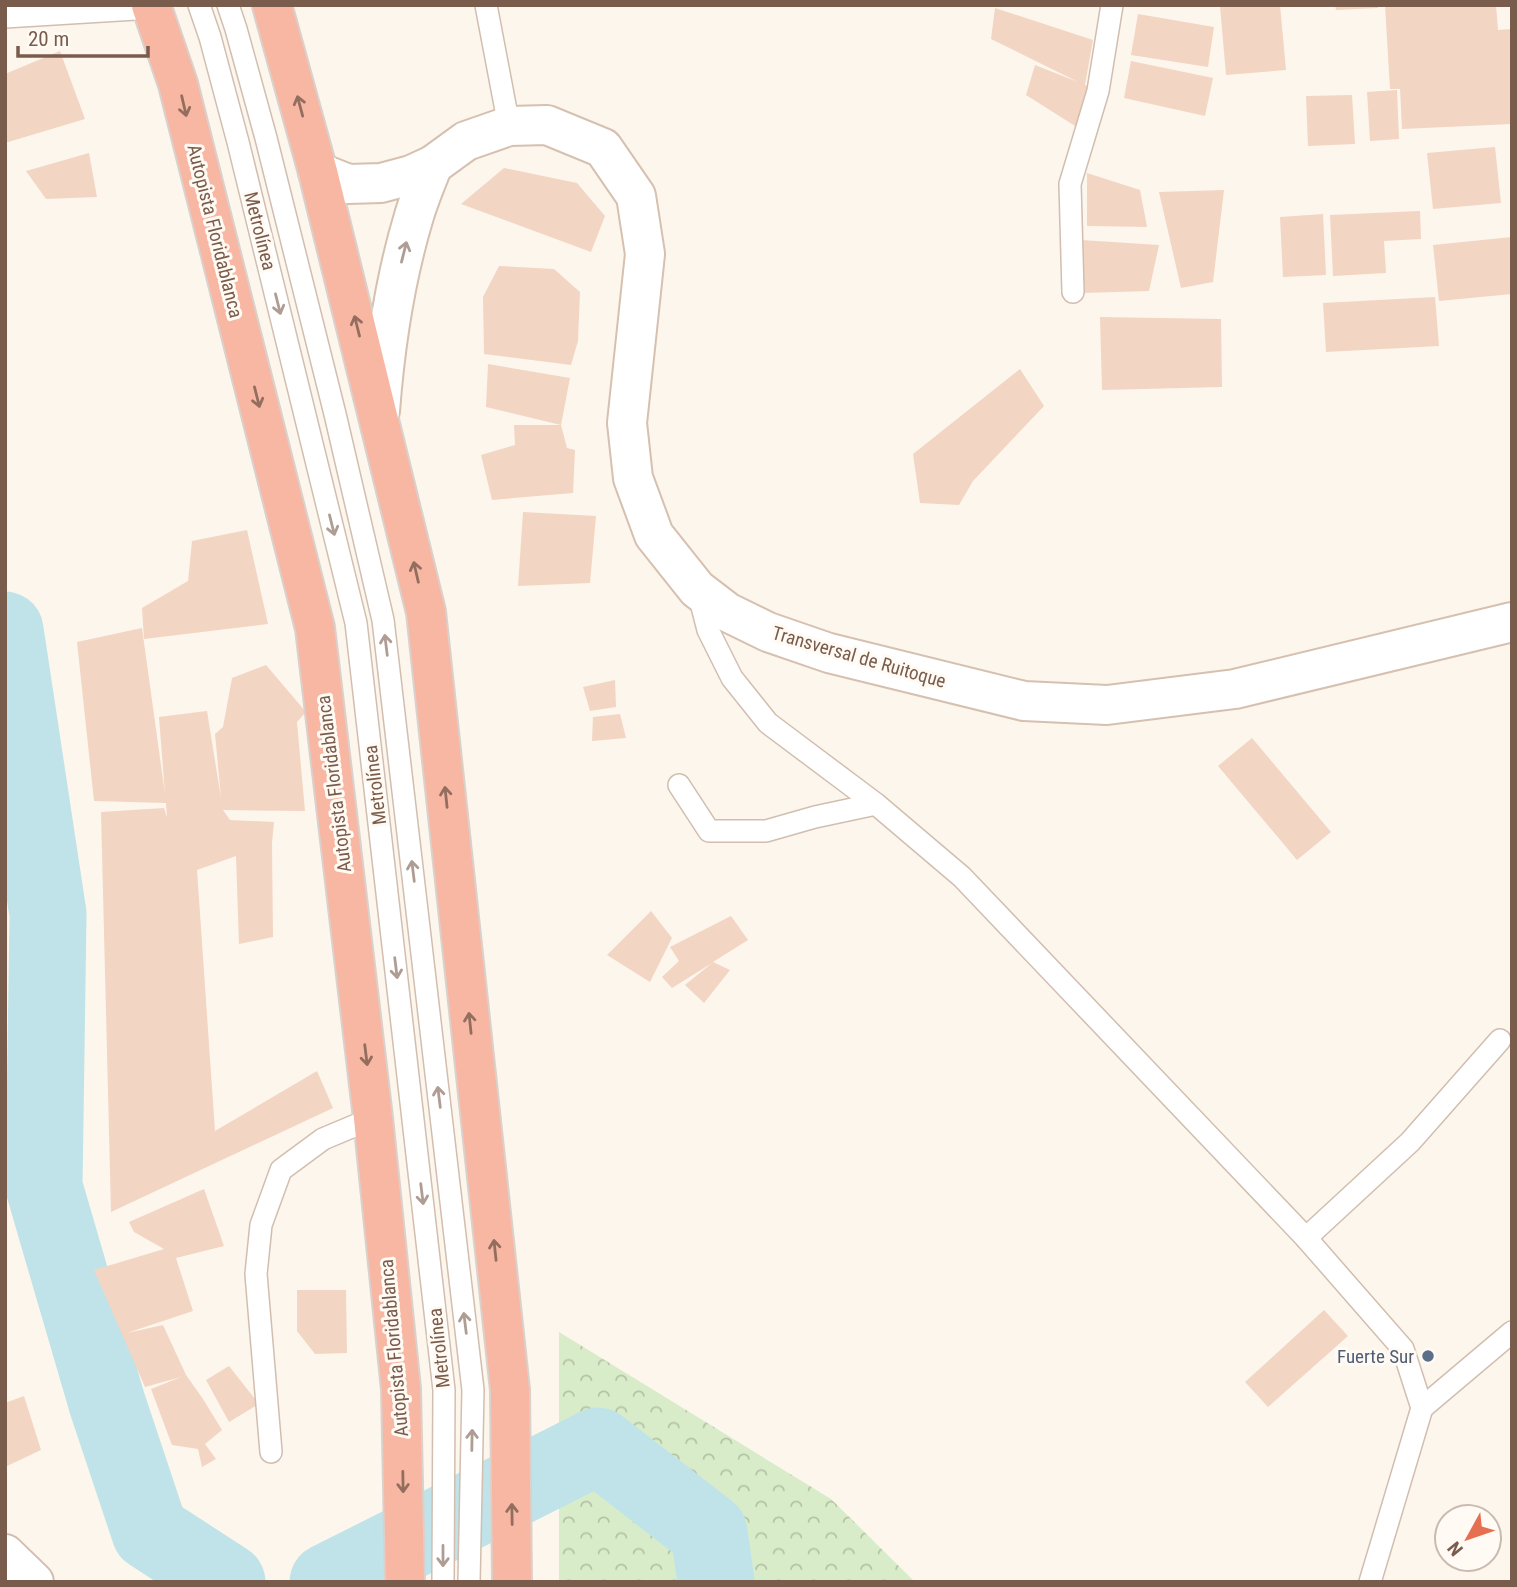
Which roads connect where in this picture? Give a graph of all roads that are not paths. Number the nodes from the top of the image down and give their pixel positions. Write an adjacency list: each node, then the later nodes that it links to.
1 (199, 5): 27 (lane, Metrolínea, one-way to 27)
2 (228, 5): 21 (lane, Metrolínea, one-way to 2)
3 (272, 5): 10 (highway, one-way to 3)
4 (486, 5): 8 (lane)
5 (1112, 5): 11 (lane)
6 (151, 7): 7 (lane); 18 (highway, Autopista Floridablanca, one-way to 18)
7 (5, 17)
8 (509, 126): 9 (street, Transversal de Ruitoque); 13 (street, Transversal de Ruitoque)
9 (433, 165): 10 (street, Transversal de Ruitoque); 12 (street, one-way to 9)
10 (318, 172): 12 (highway, one-way to 10)
11 (1073, 292)
12 (379, 416): 21 (highway, one-way to 12)
13 (697, 589): 14 (street, Transversal de Ruitoque); 16 (lane)
14 (1512, 622)
15 (679, 785): 16 (lane)
16 (876, 804): 19 (lane)
17 (1500, 1040): 19 (lane)
18 (373, 1118): 23 (lane); 26 (highway, Autopista Floridablanca, one-way to 26)
19 (1306, 1238): 22 (lane)
20 (1512, 1332): 22 (lane)
21 (492, 1390): 28 (lane, Metrolínea, one-way to 21); 29 (highway, one-way to 21)
22 (1422, 1408): 30 (lane)
23 (271, 1452)
24 (5, 1554): 25 (street)
25 (34, 1582)
26 (405, 1582)
27 (443, 1582)
28 (469, 1582)
29 (513, 1582)
30 (1370, 1582)

